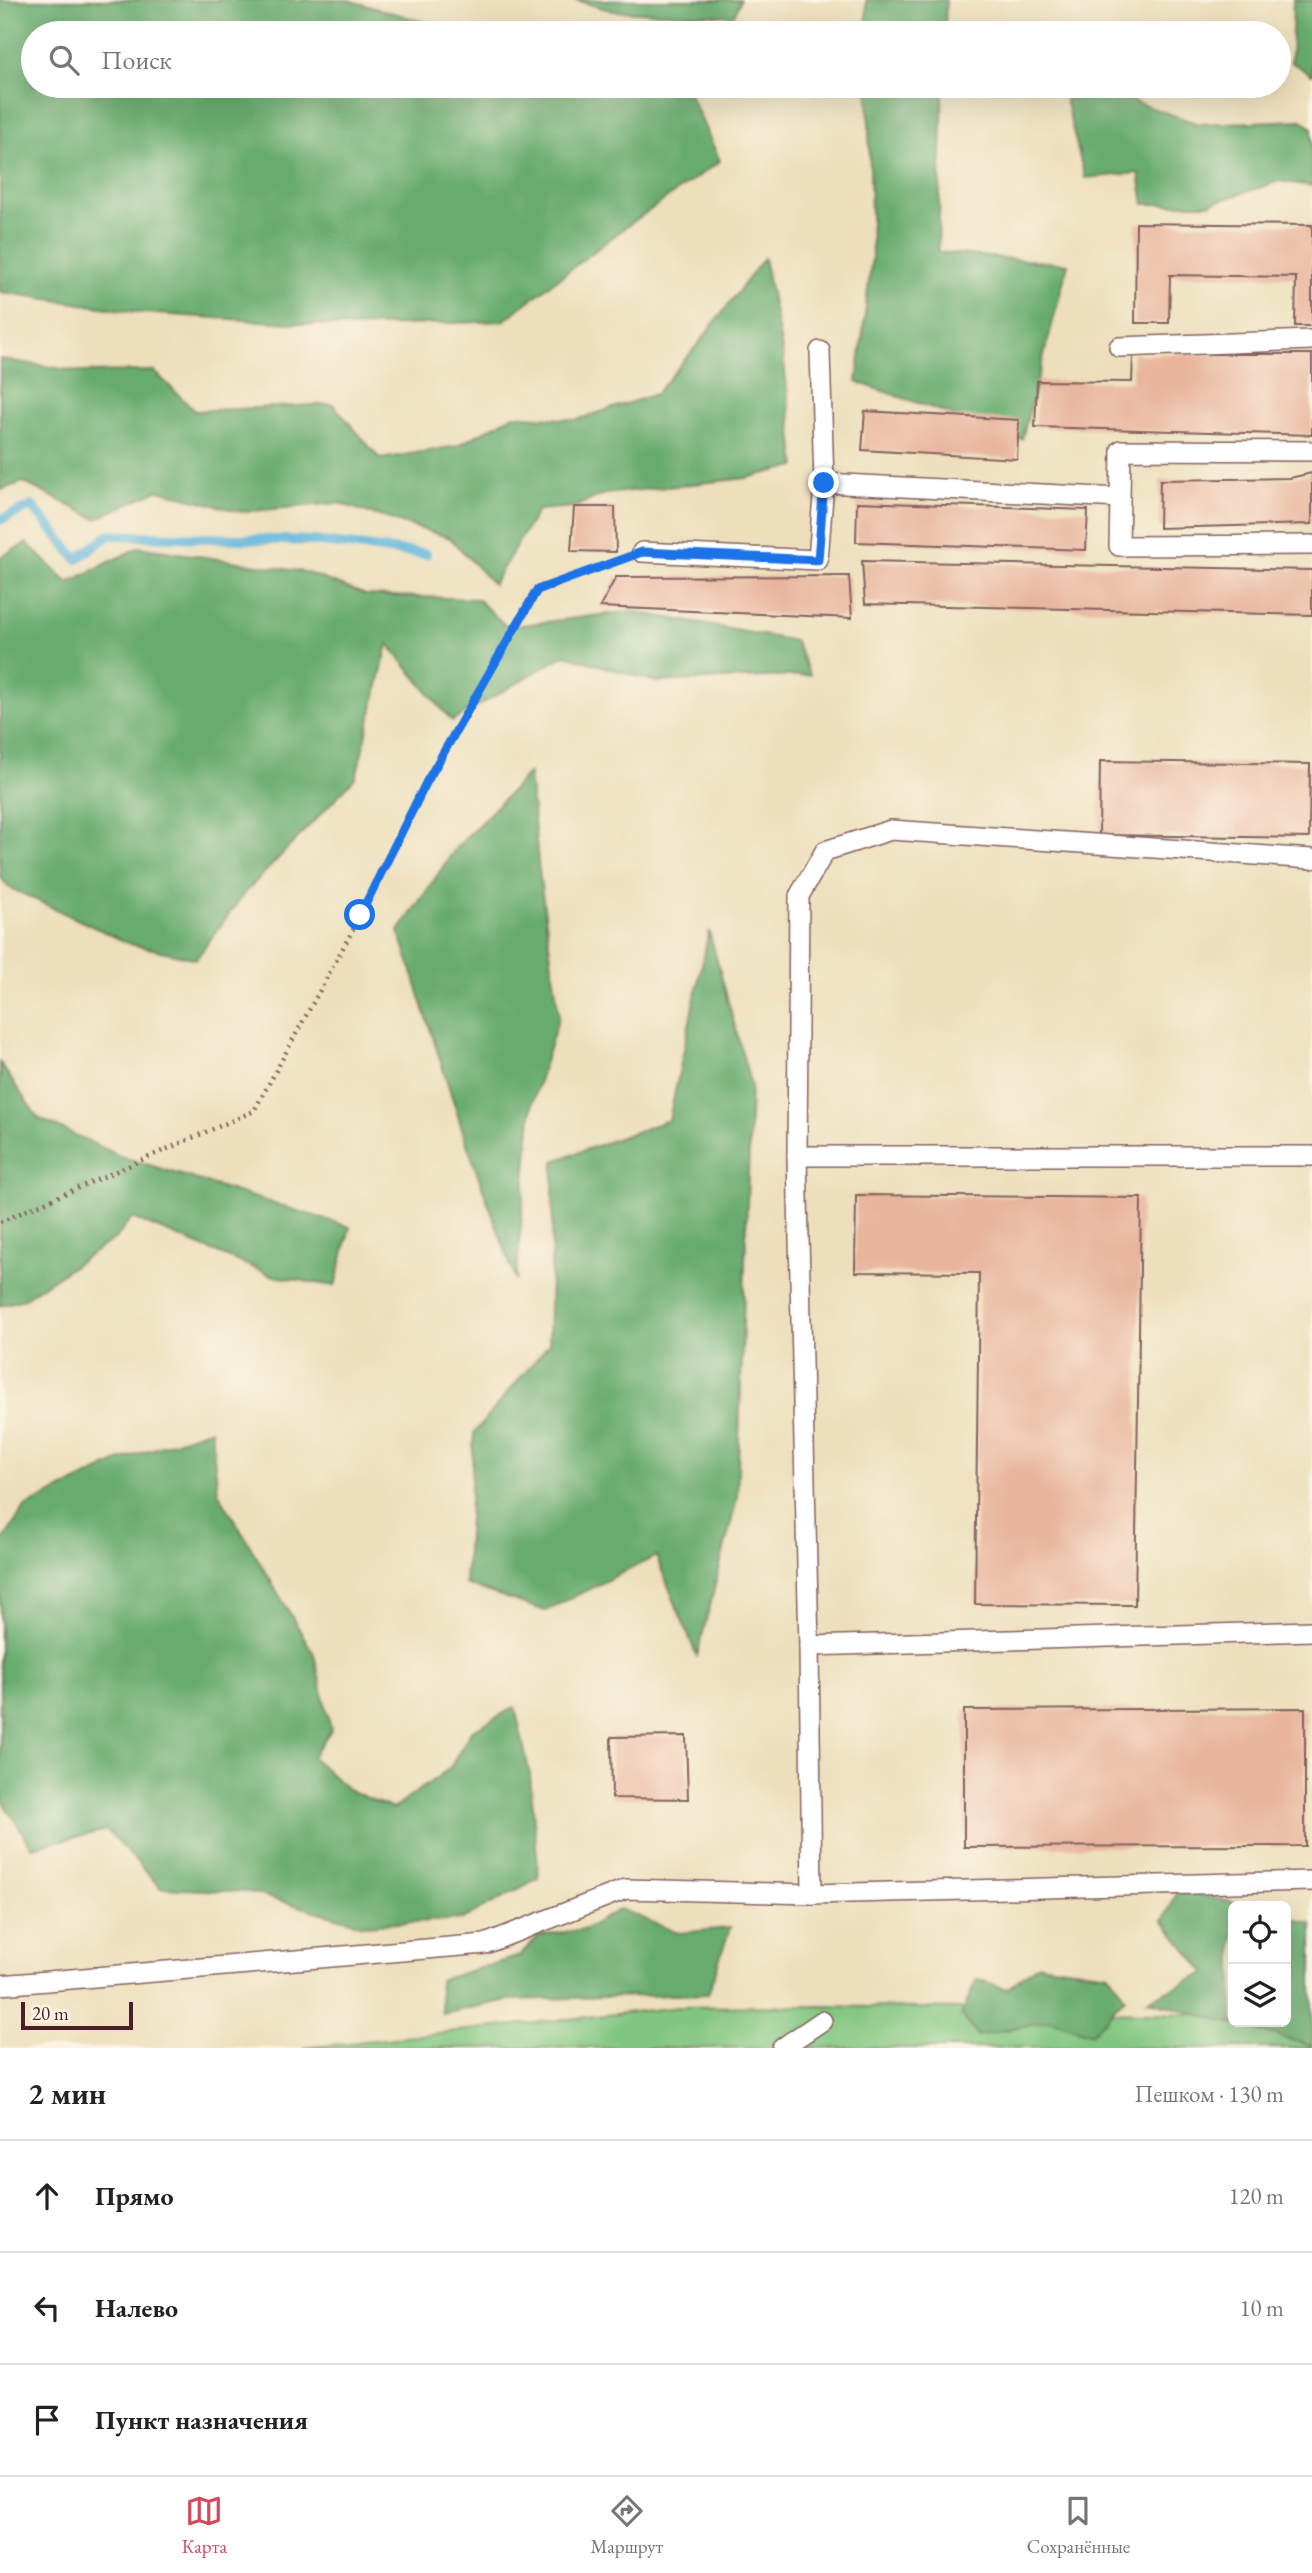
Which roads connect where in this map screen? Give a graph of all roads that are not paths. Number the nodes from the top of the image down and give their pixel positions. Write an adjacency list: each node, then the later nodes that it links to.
1 (1312, 340): 2 (lane)
2 (1119, 346)
3 (820, 351): 5 (lane)
4 (1312, 451): 6 (lane)
5 (824, 483): 6 (lane); 8 (lane)
6 (1120, 498): 7 (lane)
7 (1312, 545)
8 (642, 552)
9 (1312, 859): 10 (lane)
10 (797, 1156): 11 (lane); 13 (lane)
11 (1312, 1156)
12 (1312, 1631): 13 (lane)
13 (809, 1646): 15 (lane)
14 (1312, 1881): 15 (lane)
15 (812, 1894): 16 (lane)
16 (0, 1985)
17 (822, 2021): 18 (lane)
18 (782, 2048)

